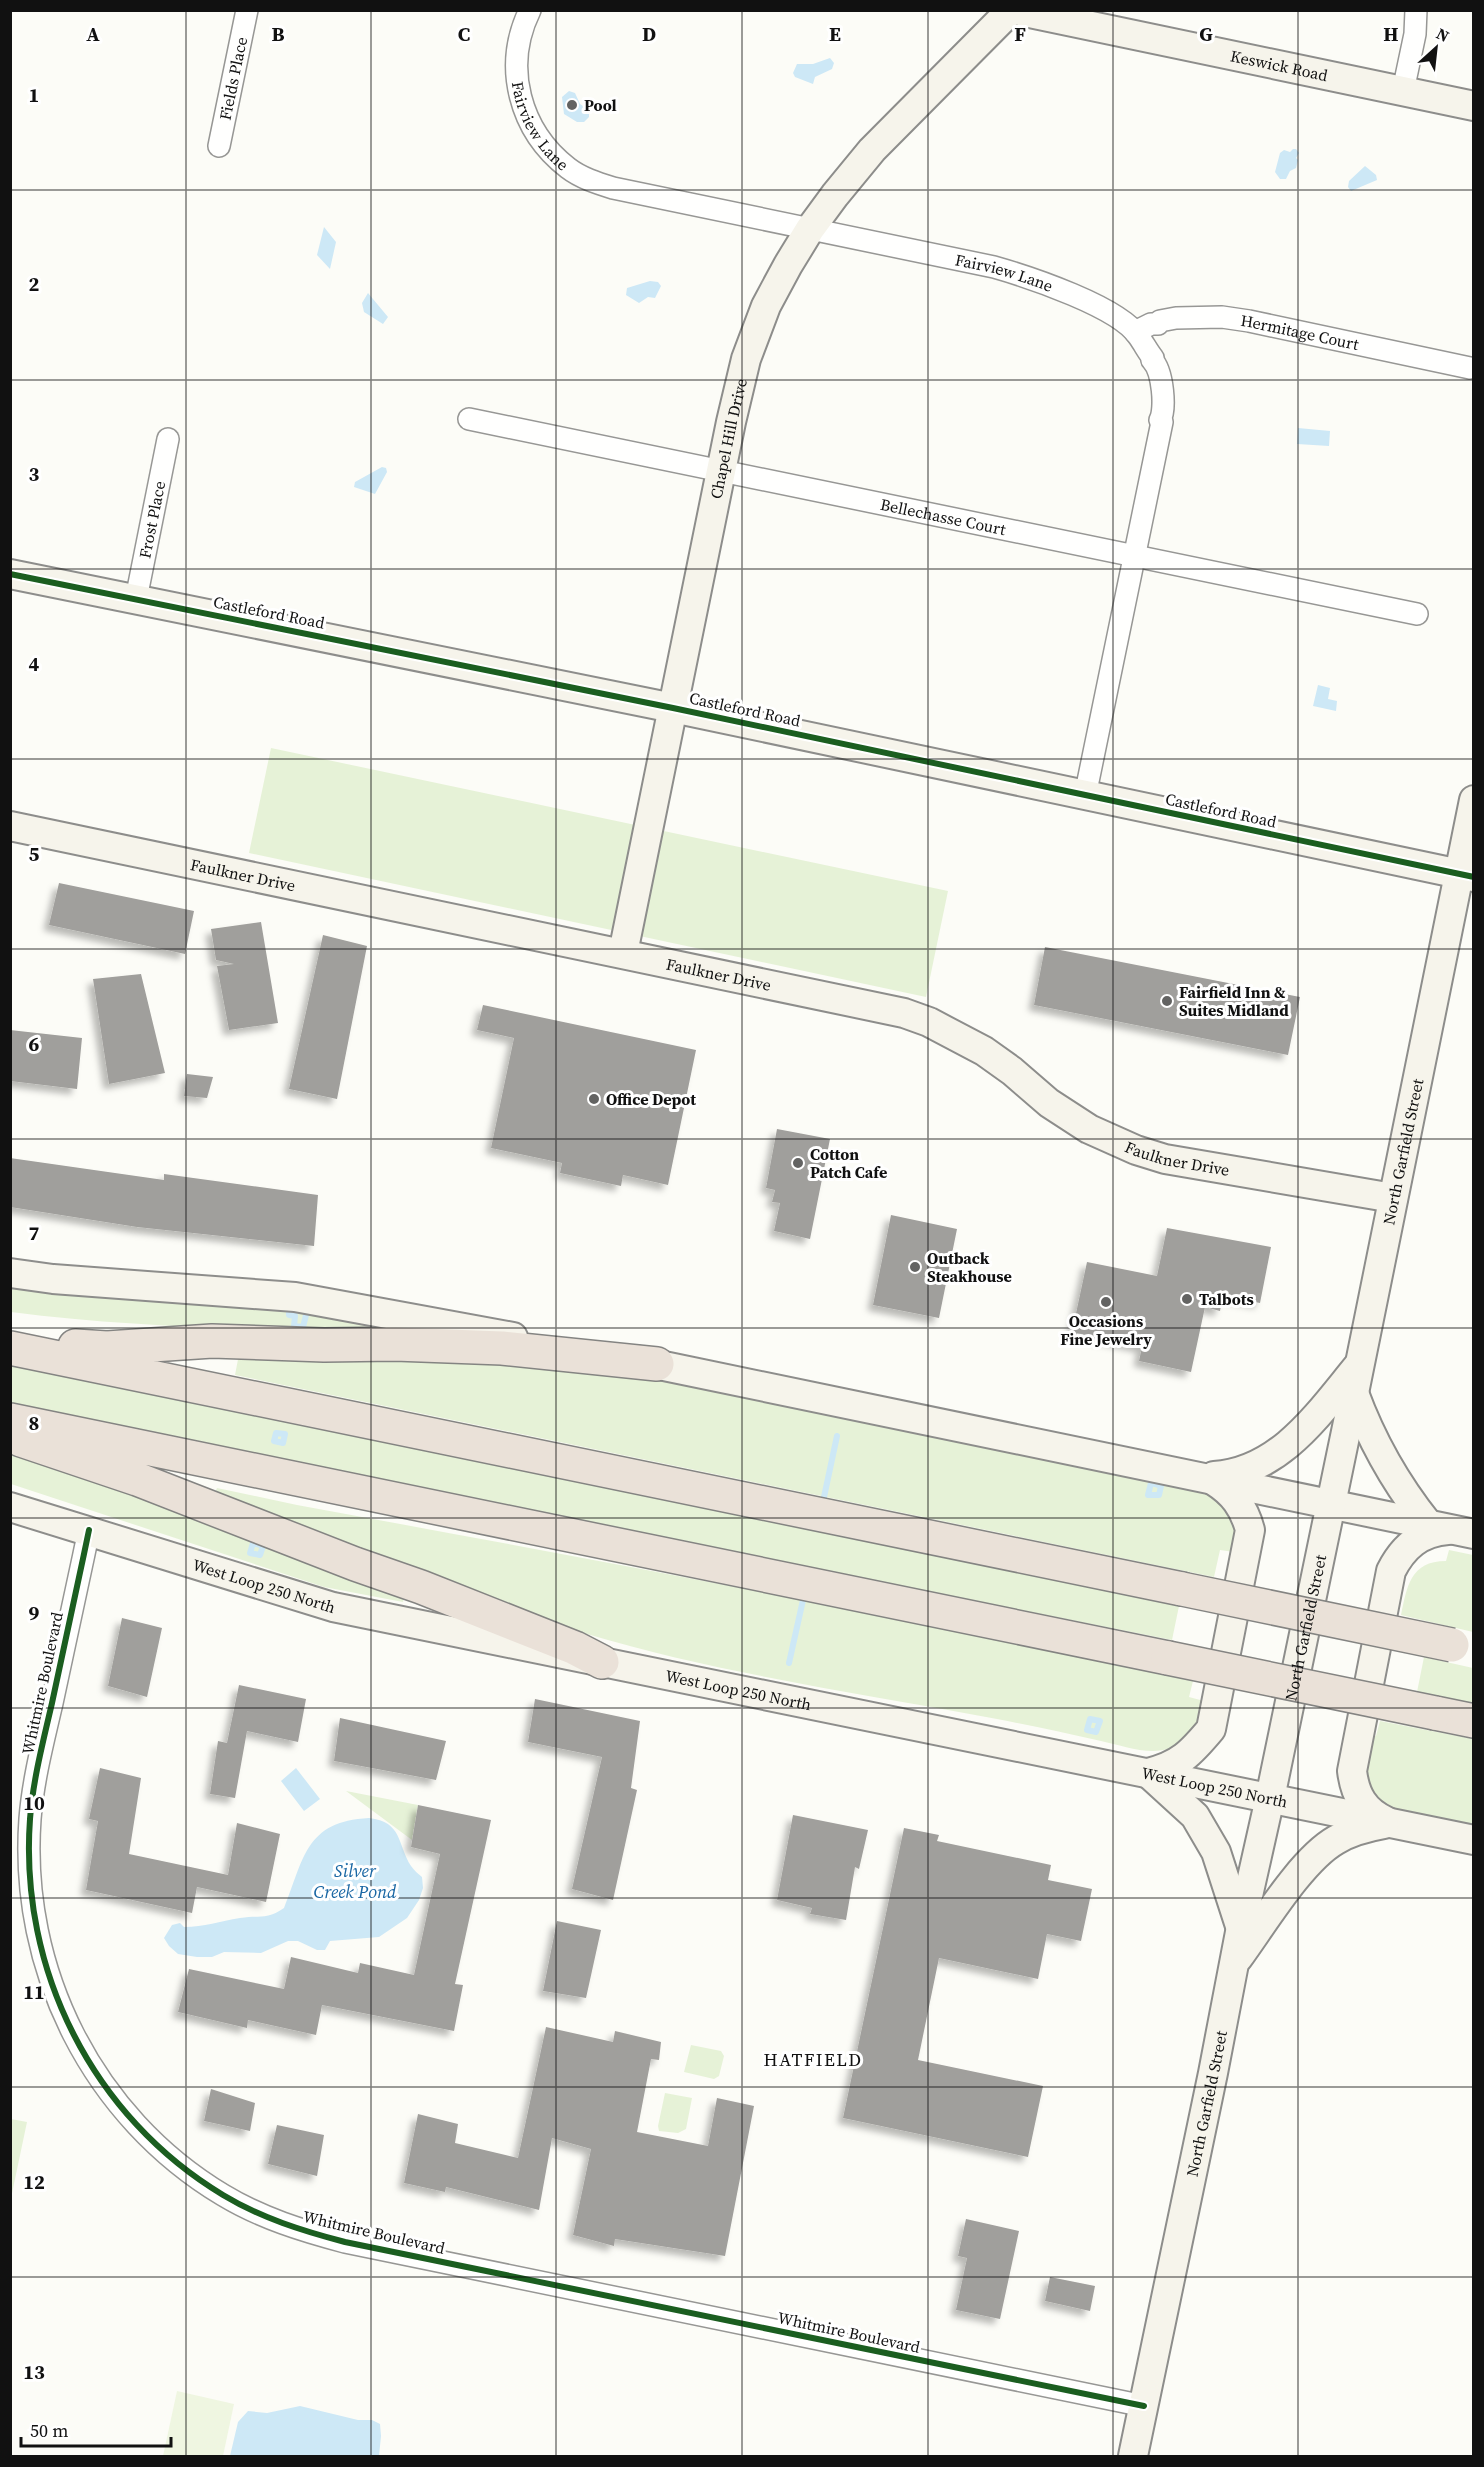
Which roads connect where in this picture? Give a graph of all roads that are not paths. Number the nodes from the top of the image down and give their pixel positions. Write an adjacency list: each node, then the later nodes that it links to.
1 (247, 10): 8 (street, Fields Place)
2 (530, 10): 9 (street, Fairview Lane)
3 (1011, 10): 9 (main road, Chapel Hill Drive)
4 (1015, 10): 6 (main road, Keswick Road)
5 (1416, 10): 6 (street)
6 (1403, 91): 7 (main road, Keswick Road)
7 (1473, 106)
8 (219, 146)
9 (810, 229): 10 (street, Fairview Lane); 14 (main road, Chapel Hill Drive)
10 (1135, 332): 11 (street, Hermitage Court); 15 (street, Fairview Lane)
11 (1470, 368)
12 (470, 419): 14 (street, Bellechasse Court)
13 (168, 440): 17 (street, Frost Place)
14 (722, 470): 15 (street, Bellechasse Court); 19 (main road, Chapel Hill Drive)
15 (1134, 556): 18 (street, Bellechasse Court); 20 (street, Fairview Lane)
16 (10, 574): 17 (main road, Castleford Road)
17 (136, 599): 19 (main road, Castleford Road)
18 (1417, 614)
19 (673, 708): 20 (main road, Castleford Road); 24 (main road, Chapel Hill Drive)
20 (1084, 796): 23 (main road, Castleford Road)
21 (1473, 800): 23 (main road, North Garfield Street)
22 (10, 826): 24 (main road, Faulkner Drive)
23 (1466, 875): 25 (main road, North Garfield Street)
24 (623, 953): 25 (main road, Faulkner Drive)
25 (1393, 1198): 30 (main road, North Garfield Street)
26 (10, 1273): 29 (main road)
27 (10, 1342): 29 (highway)
28 (10, 1348): 39 (highway, bridge)
29 (657, 1364): 34 (main road)
30 (1359, 1365): 31 (main road, North Garfield Street); 34 (main road)
31 (1354, 1394): 35 (main road, North Garfield Street); 37 (main road)
32 (10, 1420): 41 (highway, bridge)
33 (10, 1436): 40 (highway)
34 (1206, 1479): 35 (main road); 42 (main road)
35 (1330, 1504): 37 (main road); 43 (main road, North Garfield Street)
36 (10, 1507): 38 (main road, West Loop 250 North)
37 (1451, 1529): 44 (main road)
38 (89, 1530): 40 (main road, West Loop 250 North); 48 (street, Whitmire Boulevard)
39 (1463, 1647)
40 (602, 1662): 42 (main road, West Loop 250 North)
41 (1473, 1721)
42 (1148, 1773): 43 (main road, West Loop 250 North); 46 (main road)
43 (1270, 1798): 44 (main road, West Loop 250 North); 46 (main road, North Garfield Street)
44 (1389, 1822): 45 (main road, West Loop 250 North); 47 (main road)
45 (1473, 1840)
46 (1241, 1927): 47 (main road, North Garfield Street)
47 (1233, 1965): 48 (main road, North Garfield Street)
48 (1144, 2406): 49 (main road, North Garfield Street)
49 (1133, 2457)

